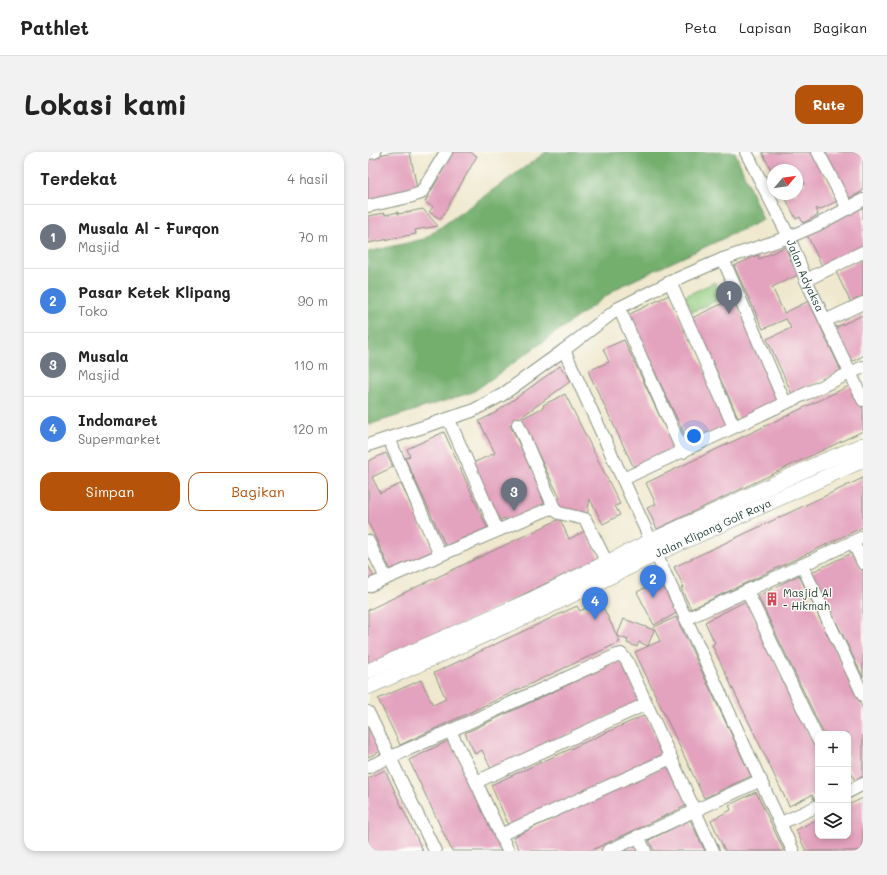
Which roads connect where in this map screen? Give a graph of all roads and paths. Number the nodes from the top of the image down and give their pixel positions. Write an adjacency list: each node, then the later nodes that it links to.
1 (374, 152): 5 (street)
2 (446, 152): 7 (street)
3 (746, 152): 9 (street, Jalan Adyaksa)
4 (818, 152): 8 (street)
5 (368, 153)
6 (863, 200): 8 (street)
7 (368, 206)
8 (848, 210): 9 (street)
9 (789, 237): 11 (street); 12 (street, Jalan Adyaksa)
10 (863, 252): 12 (street)
11 (723, 259): 13 (street); 21 (street)
12 (806, 280): 16 (street, Jalan Adyaksa)
13 (670, 282): 15 (street); 24 (street)
14 (863, 304): 16 (street)
15 (619, 308): 17 (street); 28 (street)
16 (825, 321): 19 (street, Jalan Adyaksa)
17 (564, 350): 22 (street); 30 (street)
18 (863, 367): 19 (street)
19 (851, 373): 20 (street, Jalan Adyaksa); 21 (street)
20 (863, 400)
21 (785, 403): 24 (street)
22 (449, 420): 25 (street); 32 (street)
23 (518, 424): 31 (street)
24 (734, 427): 28 (street)
25 (389, 439): 26 (street); 36 (street)
26 (368, 445)
27 (863, 445): 35 (main road, Jalan Klipang Golf Raya)
28 (683, 452): 30 (street)
29 (863, 460): 35 (main road, Jalan Klipang Golf Raya)
30 (623, 479): 35 (street)
31 (553, 507): 32 (street); 37 (street)
32 (497, 530): 36 (street)
33 (858, 539): 38 (street); 39 (street)
34 (368, 541): 41 (street)
35 (653, 547): 37 (main road, Jalan Klipang Golf Raya); 40 (main road, Jalan Klipang Golf Raya); 44 (street)
36 (440, 555): 41 (street)
37 (607, 562): 40 (main road, Jalan Klipang Golf Raya)
38 (863, 563)
39 (802, 565): 43 (street); 47 (street)
40 (594, 577): 45 (main road, Jalan Klipang Golf Raya); 46 (main road, Jalan Klipang Golf Raya)
41 (386, 578): 42 (street)
42 (368, 586)
43 (747, 591): 44 (street); 51 (street)
44 (686, 619): 55 (street)
45 (368, 671)
46 (368, 687)
47 (863, 695)
48 (646, 704): 50 (street); 53 (street); 56 (street)
49 (368, 712): 52 (street)
50 (450, 731): 52 (street); 56 (street)
51 (815, 734)
52 (390, 757): 54 (street); 64 (street)
53 (671, 758): 60 (street); 62 (street)
54 (368, 767)
55 (761, 780): 60 (street); 61 (street)
56 (476, 782): 62 (street)
57 (863, 784): 58 (street)
58 (851, 790)
59 (815, 807): 61 (street)
60 (694, 810): 63 (street); 68 (street)
61 (781, 823): 69 (street)
62 (500, 835): 65 (street)
63 (638, 836): 66 (street); 67 (street)
64 (435, 851)
65 (508, 851)
66 (608, 851)
67 (645, 851)
68 (712, 851)
69 (793, 851)

